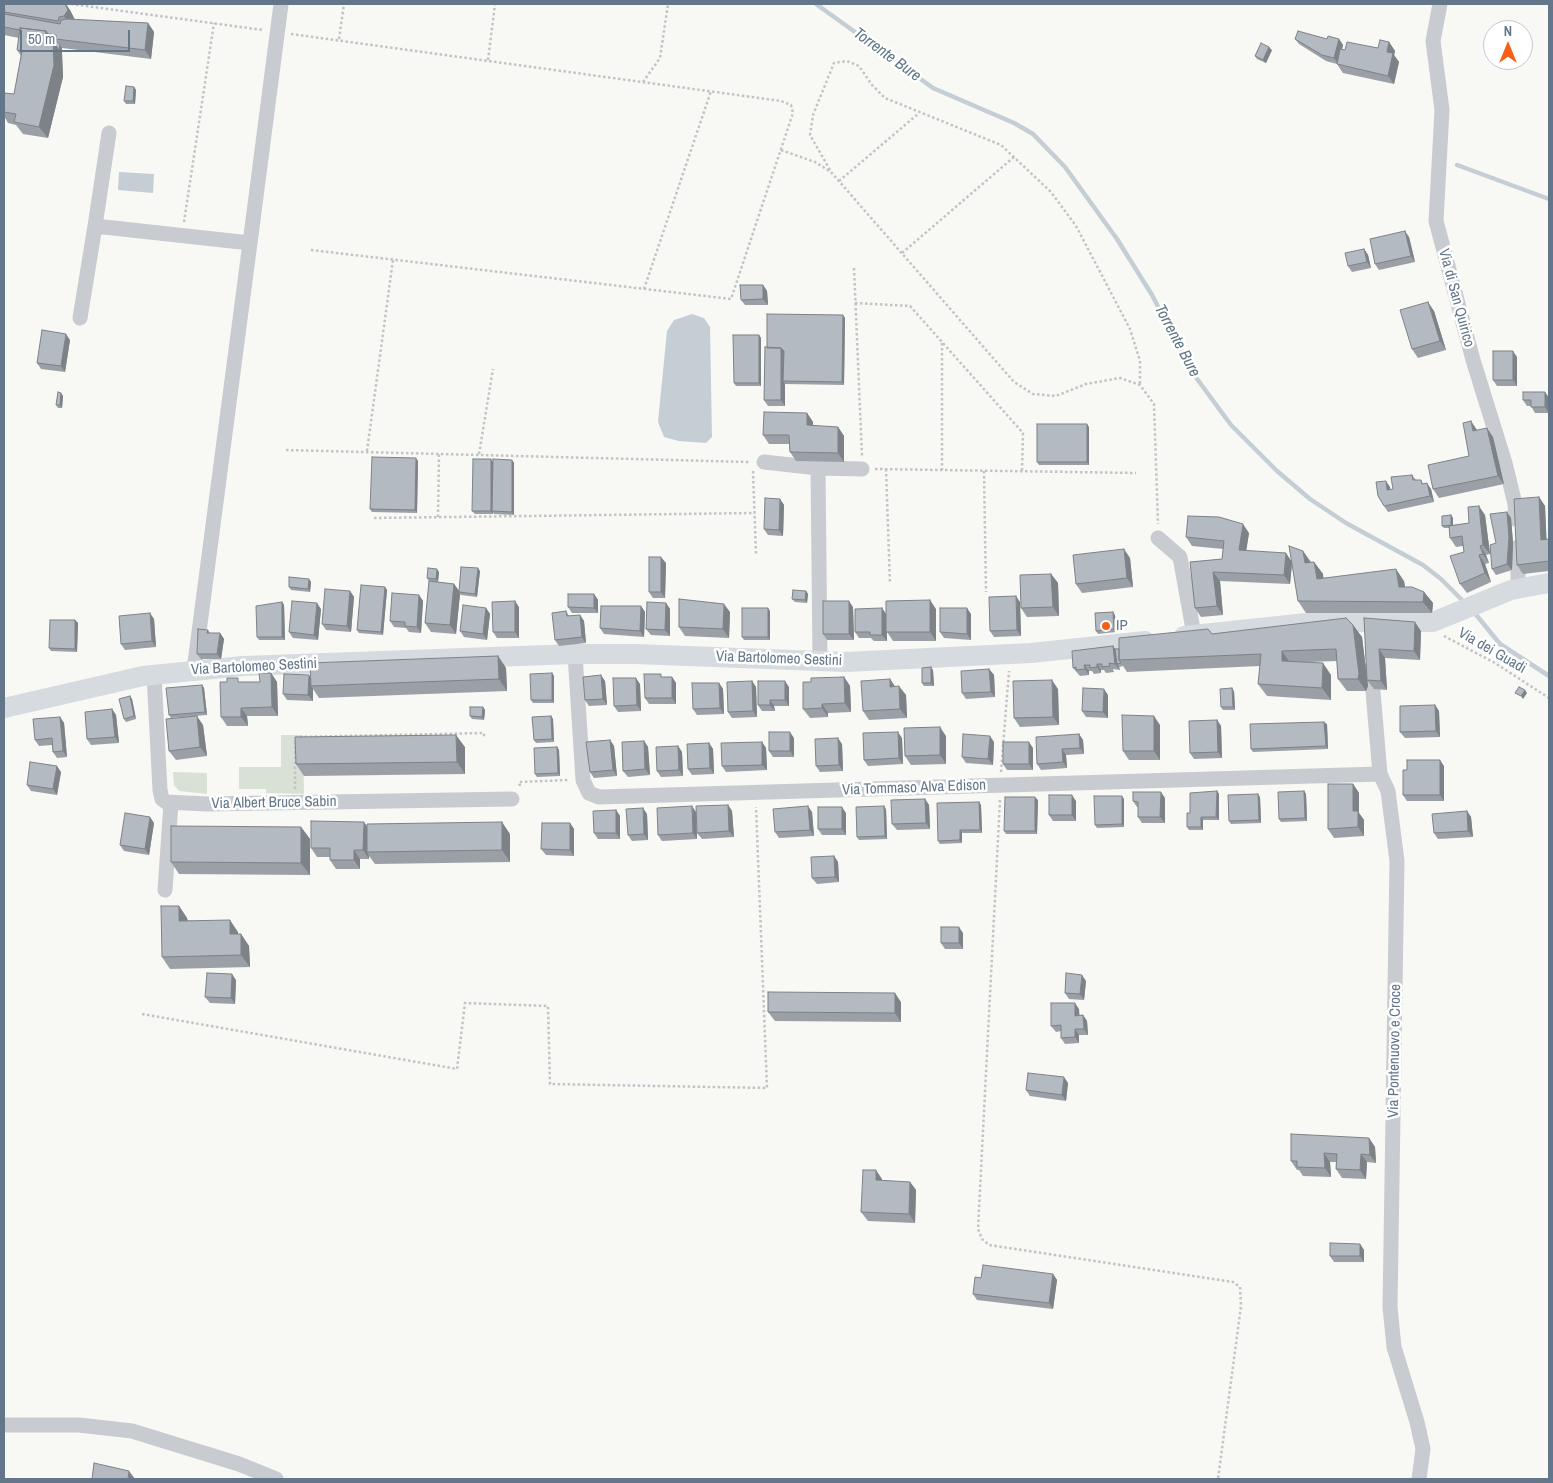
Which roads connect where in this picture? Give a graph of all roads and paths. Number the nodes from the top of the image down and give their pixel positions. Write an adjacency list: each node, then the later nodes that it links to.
1 (71, 4): 7 (path)
2 (281, 4): 8 (street)
3 (344, 4): 9 (path)
4 (495, 4): 10 (path)
5 (668, 4): 11 (path)
6 (1440, 4): 51 (street, Via di San Quirico)
7 (214, 23): 8 (path); 20 (path)
8 (278, 32): 9 (path); 21 (street)
9 (340, 39): 10 (path)
10 (488, 60): 11 (path)
11 (643, 82): 12 (path)
12 (711, 92): 15 (path); 26 (path)
13 (918, 113): 16 (path); 17 (path); 18 (path)
14 (109, 133): 19 (street)
15 (781, 150): 17 (path); 26 (path)
16 (1014, 158): 23 (path); 31 (path)
17 (831, 172): 18 (path)
18 (839, 181): 23 (path)
19 (96, 226): 20 (street); 28 (street)
20 (182, 236): 21 (street)
21 (250, 243): 59 (street)
22 (311, 250): 24 (path)
23 (902, 253): 31 (path)
24 (393, 260): 26 (path); 33 (path)
25 (854, 268): 27 (path)
26 (644, 289)
27 (855, 303): 29 (path); 38 (path)
28 (80, 318)
29 (942, 341): 40 (path); 42 (path)
30 (493, 369): 35 (path)
31 (1140, 385): 47 (path)
32 (286, 450): 33 (path)
33 (367, 451): 34 (path)
34 (439, 453): 35 (path); 45 (path)
35 (479, 454): 36 (path)
36 (758, 462): 37 (street); 44 (path)
37 (818, 468): 38 (street); 58 (street)
38 (862, 469): 39 (path)
39 (886, 469): 40 (path); 50 (path)
40 (942, 470): 41 (path)
41 (984, 471): 42 (path); 52 (path)
42 (1022, 471): 43 (path)
43 (1136, 474)
44 (755, 513): 45 (path); 48 (path)
45 (438, 517): 46 (path)
46 (374, 518)
47 (1158, 538): 54 (street)
48 (756, 554)
49 (1549, 582): 51 (main road, Via Bartolomeo Sestini)
50 (890, 584)
51 (1518, 588): 53 (main road, Via Bartolomeo Sestini)
52 (986, 592)
53 (1432, 621): 55 (main road, Via Bartolomeo Sestini); 61 (path, Via dei Guadi)
54 (1194, 635): 55 (main road, Via Bartolomeo Sestini); 57 (main road, Via Bartolomeo Sestini)
55 (1369, 636): 64 (street, Via Pontenuovo e Croce)
56 (575, 654): 58 (main road, Via Bartolomeo Sestini); 59 (main road, Via Bartolomeo Sestini); 65 (street)
57 (1010, 655): 58 (main road, Via Bartolomeo Sestini); 66 (path)
58 (820, 661)
59 (194, 670): 60 (main road, Via Bartolomeo Sestini)
60 (154, 674): 62 (main road, Via Bartolomeo Sestini); 69 (street)
61 (1549, 698)
62 (4, 708)
63 (484, 737): 70 (path)
64 (1380, 774): 66 (street, Via Tommaso Alva Edison); 76 (street, Via Pontenuovo e Croce)
65 (583, 780): 67 (street, Via Tommaso Alva Edison); 68 (path)
66 (1000, 786): 67 (street, Via Tommaso Alva Edison); 75 (path)
67 (756, 793): 72 (path)
68 (512, 799): 70 (street, Via Albert Bruce Sabin)
69 (171, 803): 70 (street, Via Albert Bruce Sabin); 71 (street)
70 (295, 803)
71 (166, 890)
72 (142, 1014)
73 (4, 1425): 74 (street)
74 (276, 1479)
75 (1218, 1479)
76 (1419, 1479)

